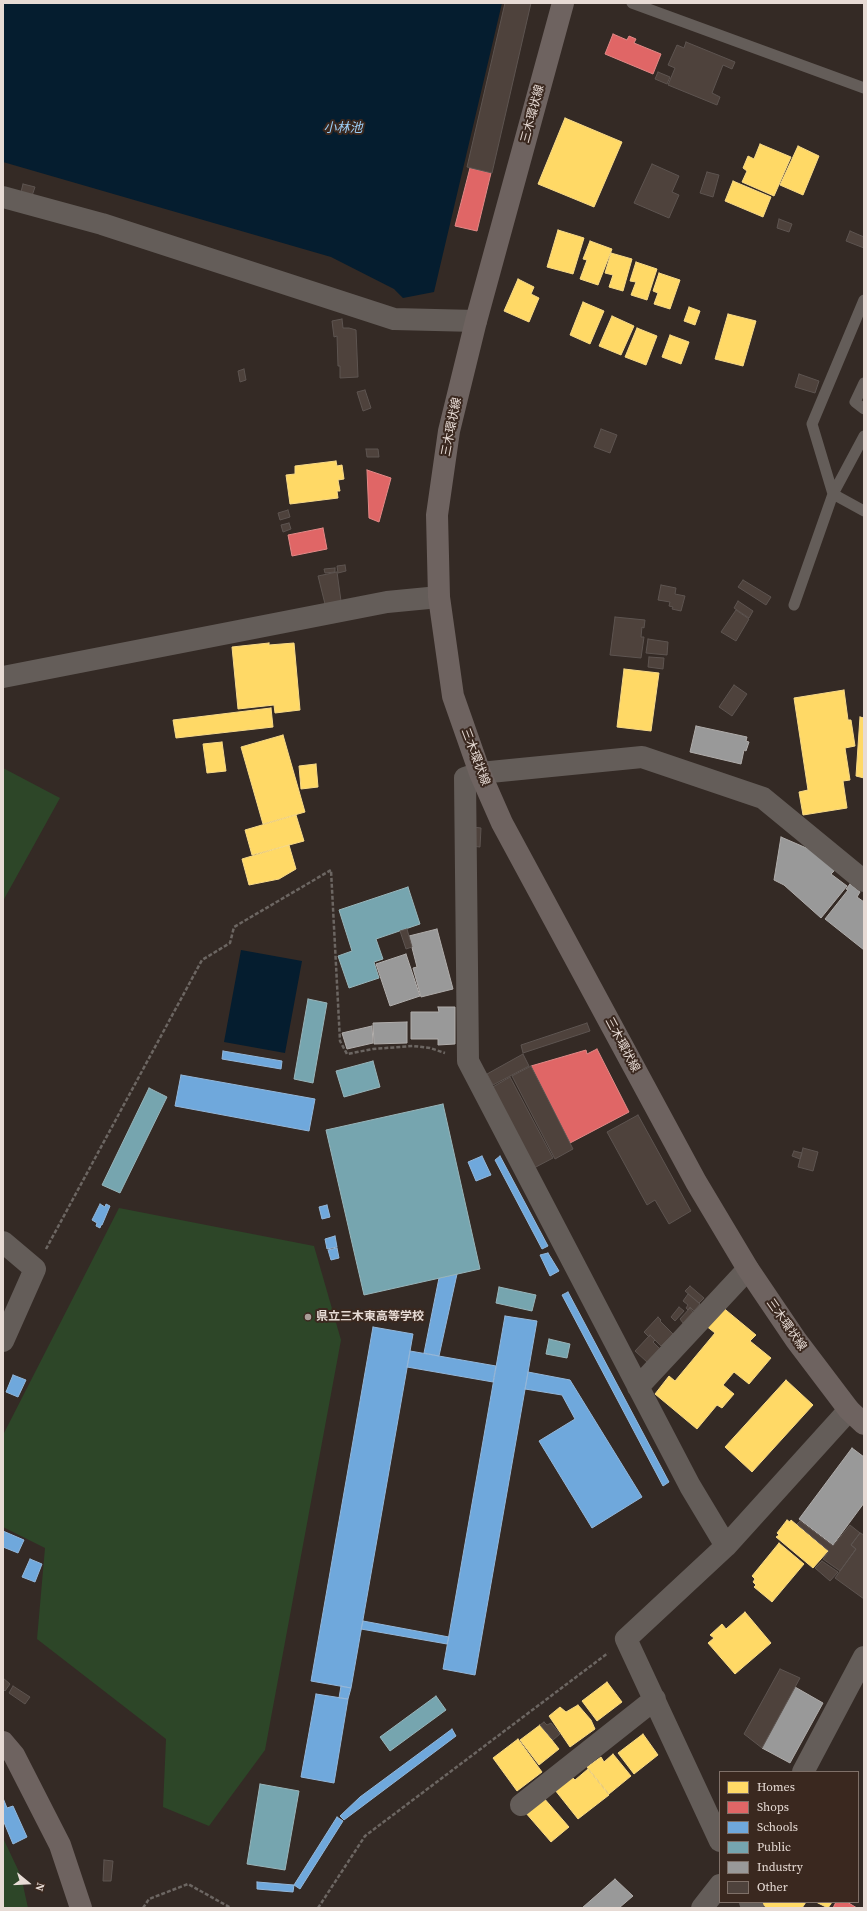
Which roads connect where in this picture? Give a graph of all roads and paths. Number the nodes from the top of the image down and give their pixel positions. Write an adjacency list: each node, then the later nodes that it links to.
1 (563, 3): 6 (main road, 三木環状線)
2 (632, 3): 3 (lane)
3 (864, 88)
4 (3, 197): 6 (street)
5 (864, 300): 10 (lane)
6 (476, 321): 12 (main road, 三木環状線)
7 (864, 383): 8 (lane)
8 (864, 409)
9 (864, 436): 10 (lane)
10 (833, 494): 11 (lane); 13 (lane)
11 (864, 511)
12 (439, 597): 14 (street); 15 (main road, 三木環状線)
13 (794, 605)
14 (3, 677)
15 (480, 773): 16 (street); 17 (street); 19 (main road, 三木環状線)
16 (864, 881)
17 (468, 1061): 20 (path); 22 (street)
18 (3, 1242): 20 (street)
19 (748, 1268): 22 (street); 23 (main road, 三木環状線)
20 (35, 1269): 21 (street)
21 (3, 1341)
22 (638, 1387): 24 (street)
23 (857, 1417): 24 (street)
24 (726, 1546): 25 (street)
25 (626, 1639): 27 (street); 36 (path)
26 (864, 1657): 29 (street)
27 (655, 1699): 30 (street); 31 (street)
28 (3, 1742): 33 (main road)
29 (804, 1771)
30 (521, 1805)
31 (719, 1839)
32 (719, 1887): 37 (street)
33 (81, 1908)
34 (143, 1908): 35 (path)
35 (231, 1908)
36 (318, 1908)
37 (702, 1908)

